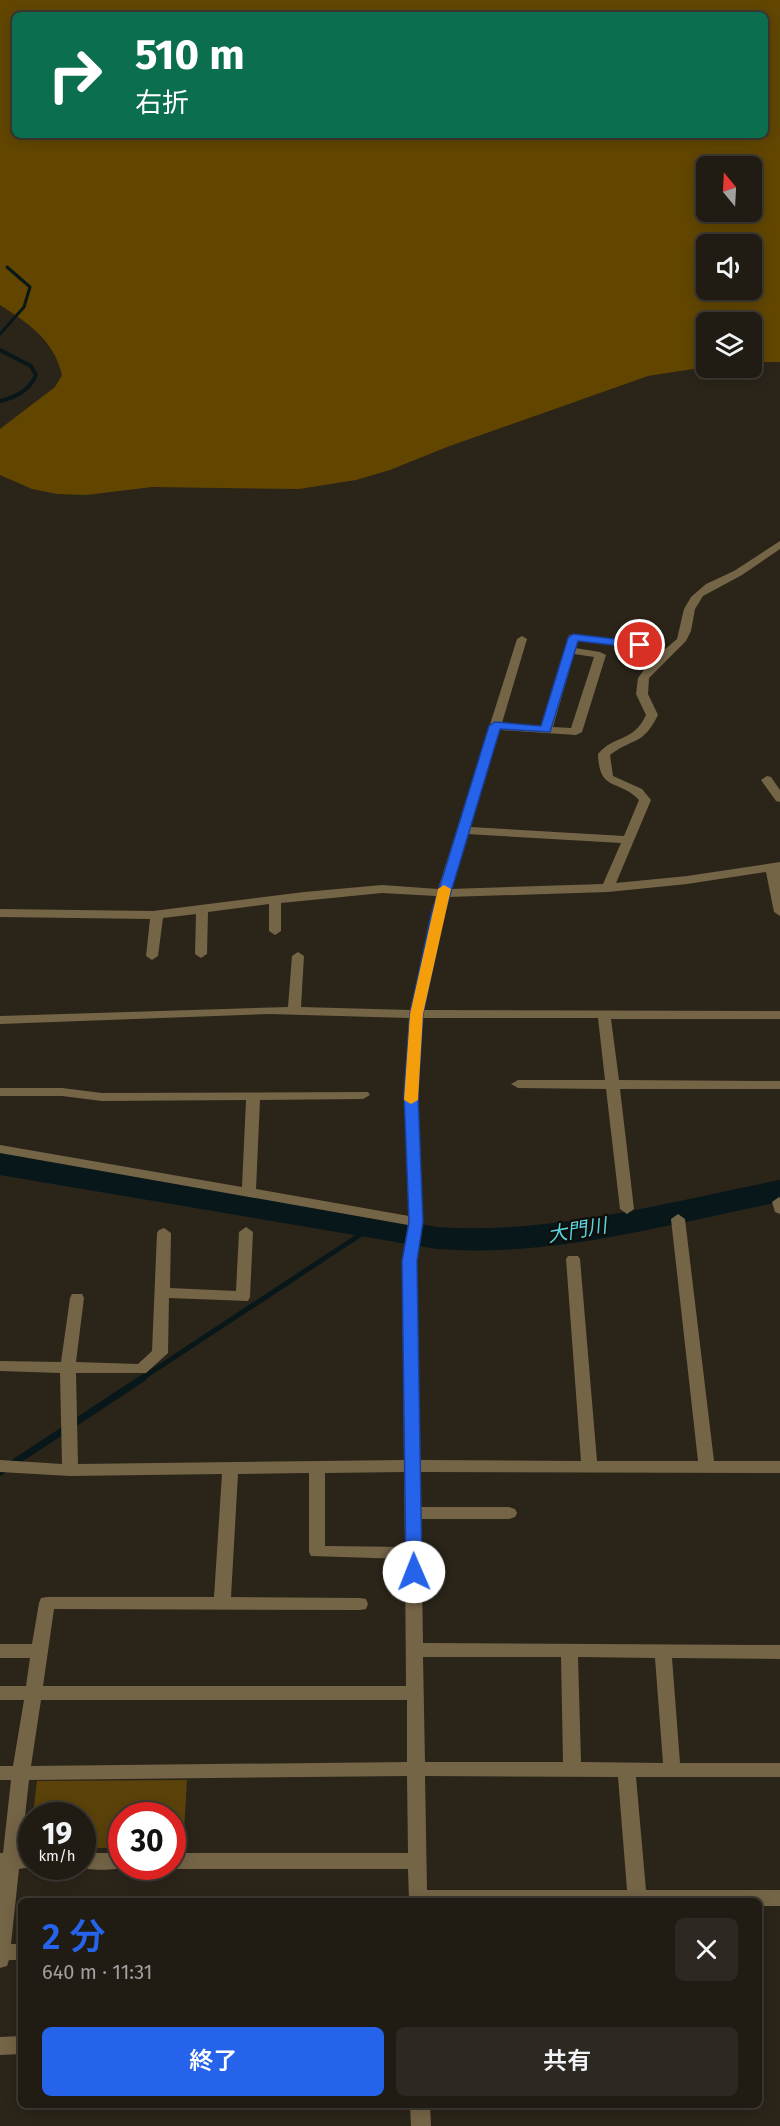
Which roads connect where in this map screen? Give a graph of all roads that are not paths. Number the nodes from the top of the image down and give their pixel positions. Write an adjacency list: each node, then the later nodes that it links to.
1 (780, 543): 10 (street)
2 (522, 639): 5 (street)
3 (640, 645): 4 (street)
4 (570, 650): 6 (street); 6 (street)
5 (495, 726): 6 (street); 9 (street)
6 (546, 730)
7 (767, 780): 8 (street)
8 (780, 798)
9 (463, 830): 10 (street); 14 (street)
10 (628, 840): 12 (street)
11 (776, 867): 12 (street); 13 (street)
12 (608, 888): 14 (street)
13 (778, 890): 17 (street)
14 (443, 893): 15 (street); 25 (street)
15 (275, 900): 16 (street); 20 (street)
16 (202, 909): 19 (street); 21 (street)
17 (780, 912)
18 (0, 913): 19 (street)
19 (157, 914): 22 (street)
20 (275, 932)
21 (201, 954)
22 (152, 956)
23 (298, 956): 24 (street)
24 (294, 1010): 25 (street); 28 (street)
25 (416, 1014): 26 (street); 39 (street)
26 (604, 1015): 27 (street); 30 (street)
27 (780, 1015)
28 (0, 1020)
29 (518, 1084): 30 (street)
30 (612, 1085): 31 (street); 37 (street)
31 (780, 1085)
32 (0, 1092): 33 (street)
33 (253, 1095): 34 (street); 36 (street)
34 (363, 1095)
35 (0, 1149): 36 (street)
36 (249, 1193): 39 (street)
37 (627, 1209)
38 (678, 1220): 51 (street)
39 (416, 1222): 48 (street)
40 (246, 1232): 43 (street)
41 (164, 1233): 43 (street)
42 (573, 1259): 50 (street)
43 (162, 1293): 46 (street)
44 (77, 1298): 46 (street)
45 (0, 1365): 46 (street)
46 (68, 1366): 54 (street)
47 (0, 1466): 54 (street)
48 (412, 1466): 49 (street); 50 (street); 55 (street)
49 (317, 1467): 53 (street); 57 (street)
50 (589, 1467): 51 (street)
51 (707, 1467): 52 (street)
52 (780, 1467)
53 (230, 1468): 54 (street); 58 (street)
54 (70, 1470)
55 (413, 1513): 56 (street); 57 (street)
56 (509, 1513)
57 (414, 1553): 60 (street)
58 (222, 1604): 59 (street); 62 (street)
59 (360, 1604)
60 (416, 1650): 64 (street); 68 (street)
61 (0, 1651): 62 (street)
62 (40, 1651): 67 (street)
63 (663, 1651): 64 (street); 65 (street); 72 (street)
64 (568, 1652): 71 (street)
65 (780, 1652)
66 (0, 1692): 67 (street)
67 (32, 1693): 68 (street); 75 (street)
68 (415, 1693): 69 (street)
69 (416, 1769): 71 (street); 75 (street); 78 (street)
70 (626, 1769): 71 (street); 72 (street); 80 (street)
71 (572, 1770)
72 (672, 1770): 73 (street)
73 (780, 1770)
74 (0, 1773): 75 (street)
75 (21, 1773): 76 (street)
76 (6, 1861): 83 (street)
77 (186, 1861): 78 (street)
78 (417, 1862): 79 (street)
79 (418, 1898)
80 (637, 1898): 81 (street)
81 (780, 1898)
82 (18, 1952): 83 (street)
83 (0, 1955)
84 (18, 2045): 85 (street)
85 (0, 2046)
86 (420, 2108): 87 (street)
87 (421, 2126)

